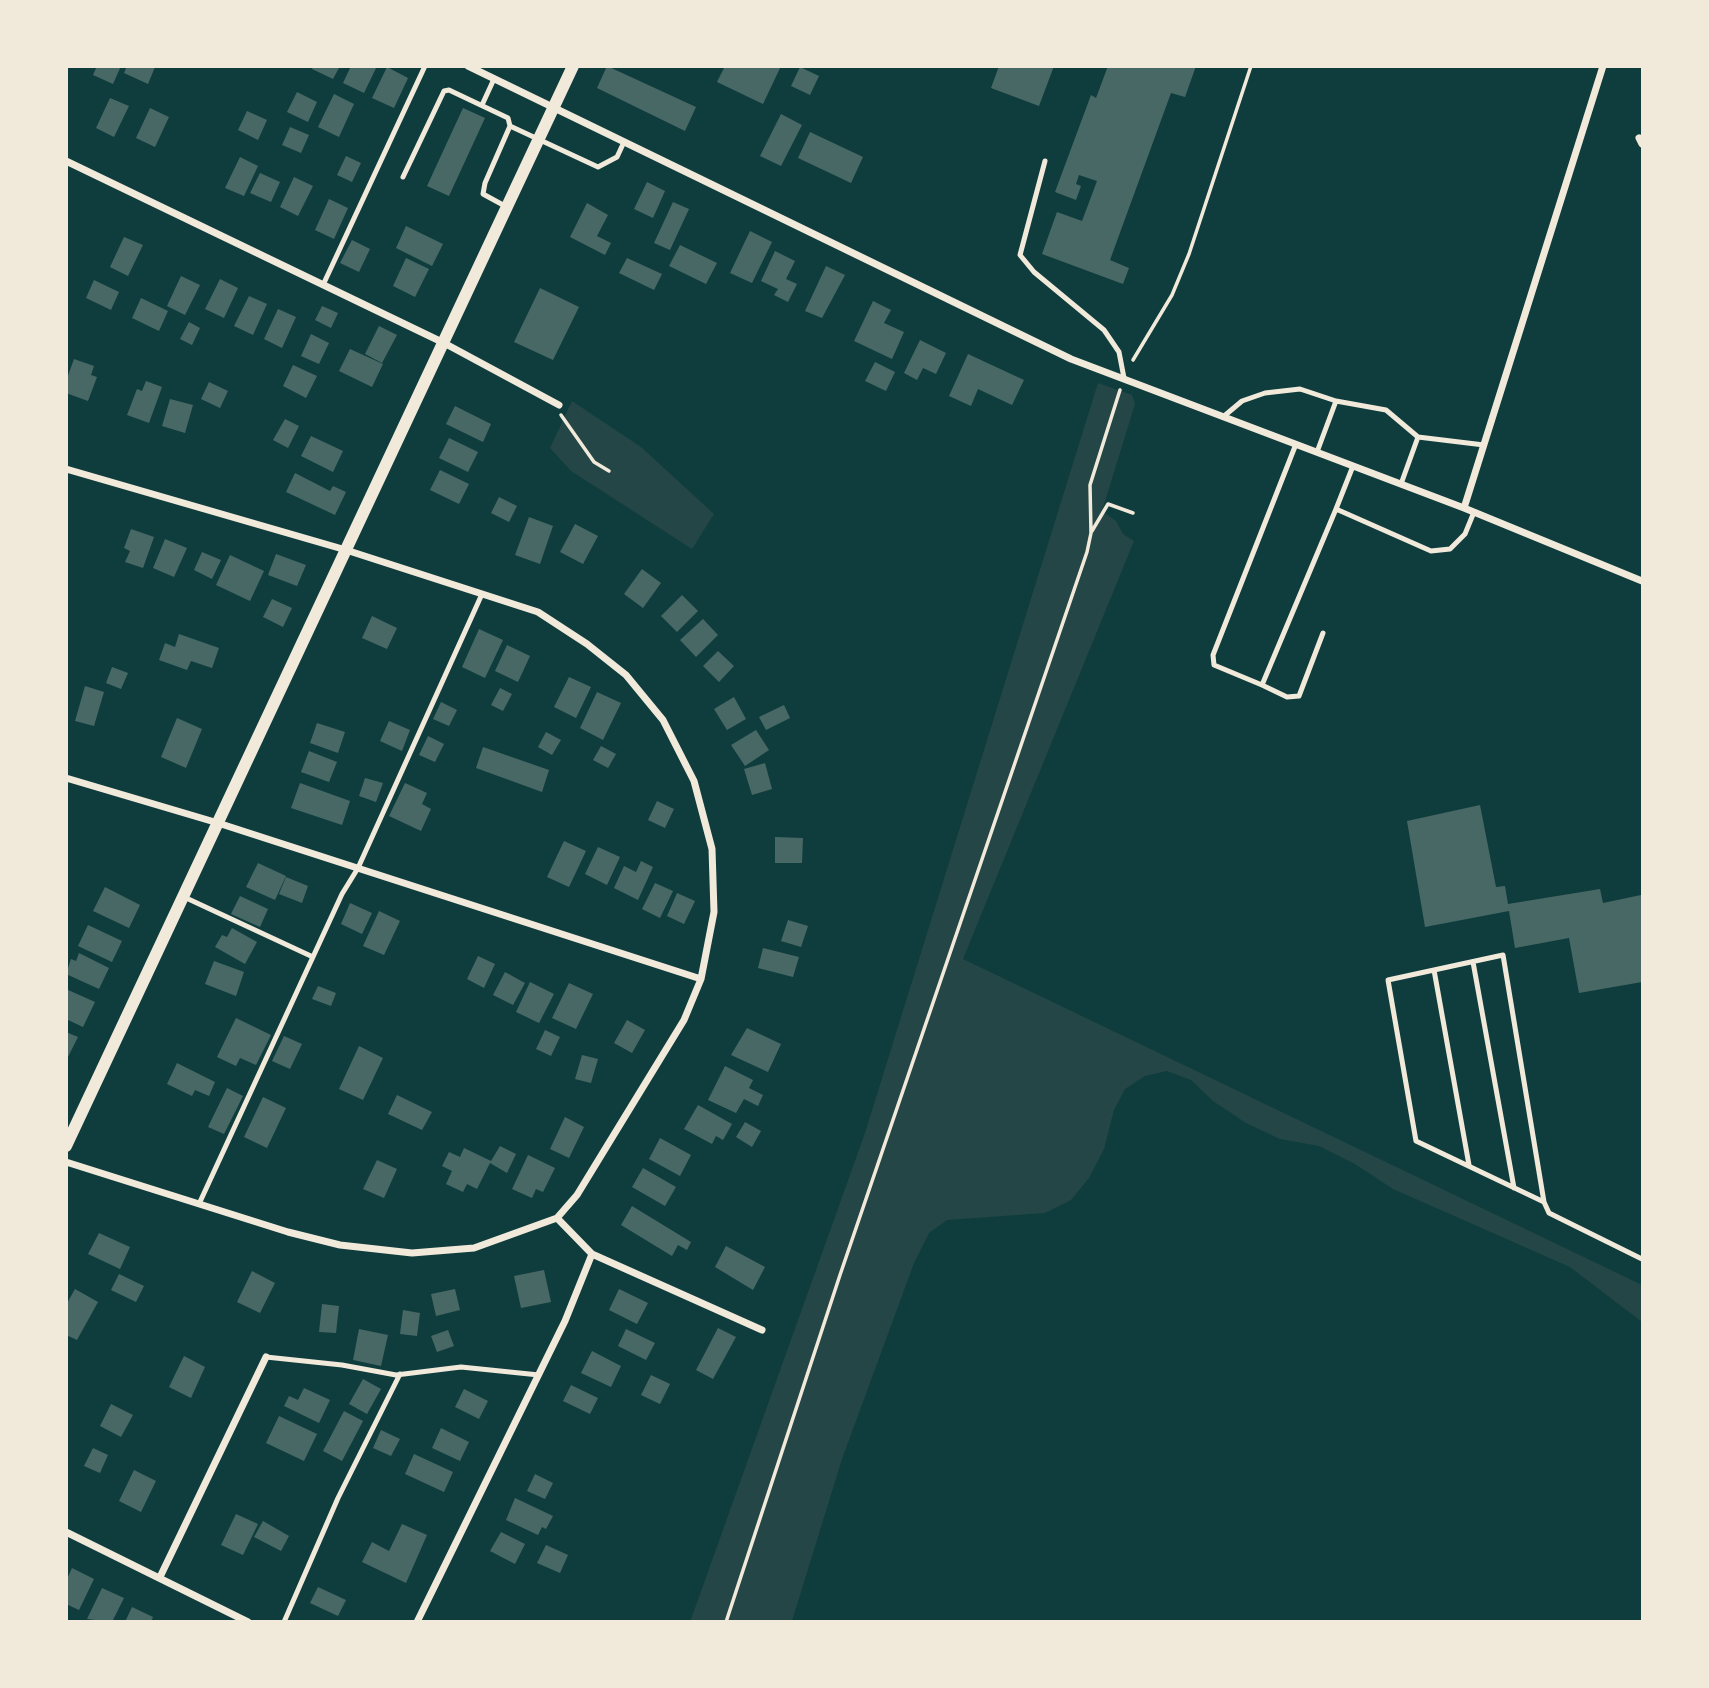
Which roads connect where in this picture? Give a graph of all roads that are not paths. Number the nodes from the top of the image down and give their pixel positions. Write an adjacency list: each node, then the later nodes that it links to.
1 (425, 66): 15 (lane)
2 (468, 66): 5 (street)
3 (573, 66): 7 (street)
4 (1604, 66): 23 (street)
5 (494, 79): 6 (lane); 7 (street)
6 (482, 105): 8 (lane); 13 (lane)
7 (554, 108): 9 (street); 10 (street)
8 (510, 126): 9 (lane); 14 (lane)
9 (539, 140): 10 (lane); 14 (street)
10 (624, 142): 17 (street)
11 (66, 160): 15 (street)
12 (1045, 161): 17 (lane)
13 (403, 177)
14 (508, 207): 16 (street)
15 (323, 285): 16 (street)
16 (444, 343): 19 (street); 31 (street)
17 (1124, 378): 20 (street)
18 (1336, 401): 20 (lane); 21 (lane); 24 (lane)
19 (559, 405)
20 (1223, 416): 22 (street)
21 (1418, 437): 23 (lane); 27 (lane)
22 (1296, 444): 24 (street); 35 (lane)
23 (1484, 445): 28 (street)
24 (1317, 452): 25 (street)
25 (1353, 466): 27 (street); 29 (lane)
26 (66, 469): 31 (street)
27 (1401, 484): 28 (street)
28 (1464, 508): 30 (street)
29 (1336, 509): 30 (lane); 35 (lane)
30 (1474, 512): 32 (street)
31 (346, 550): 33 (street); 37 (street)
32 (1643, 581)
33 (482, 594): 38 (lane); 43 (street)
34 (1323, 633): 35 (lane)
35 (1262, 685)
36 (66, 778): 37 (street)
37 (218, 823): 38 (street); 39 (street)
38 (358, 868): 40 (lane); 43 (street)
39 (184, 897): 40 (lane); 44 (street)
40 (313, 957): 49 (lane)
41 (1473, 962): 42 (lane); 47 (lane); 48 (lane)
42 (1434, 970): 46 (lane); 46 (lane)
43 (701, 979): 50 (street)
44 (66, 1146)
45 (66, 1162): 49 (street)
46 (1469, 1165): 47 (lane)
47 (1514, 1188): 48 (lane)
48 (1544, 1202): 52 (lane)
49 (199, 1204): 50 (street)
50 (557, 1218): 51 (street)
51 (592, 1254): 53 (street); 56 (street)
52 (1643, 1259)
53 (762, 1329)
54 (266, 1357): 55 (lane); 58 (street)
55 (400, 1374): 56 (lane); 60 (lane)
56 (539, 1375): 61 (street)
57 (66, 1532): 58 (street)
58 (160, 1577): 59 (street)
59 (248, 1622)
60 (284, 1622)
61 (417, 1622)

